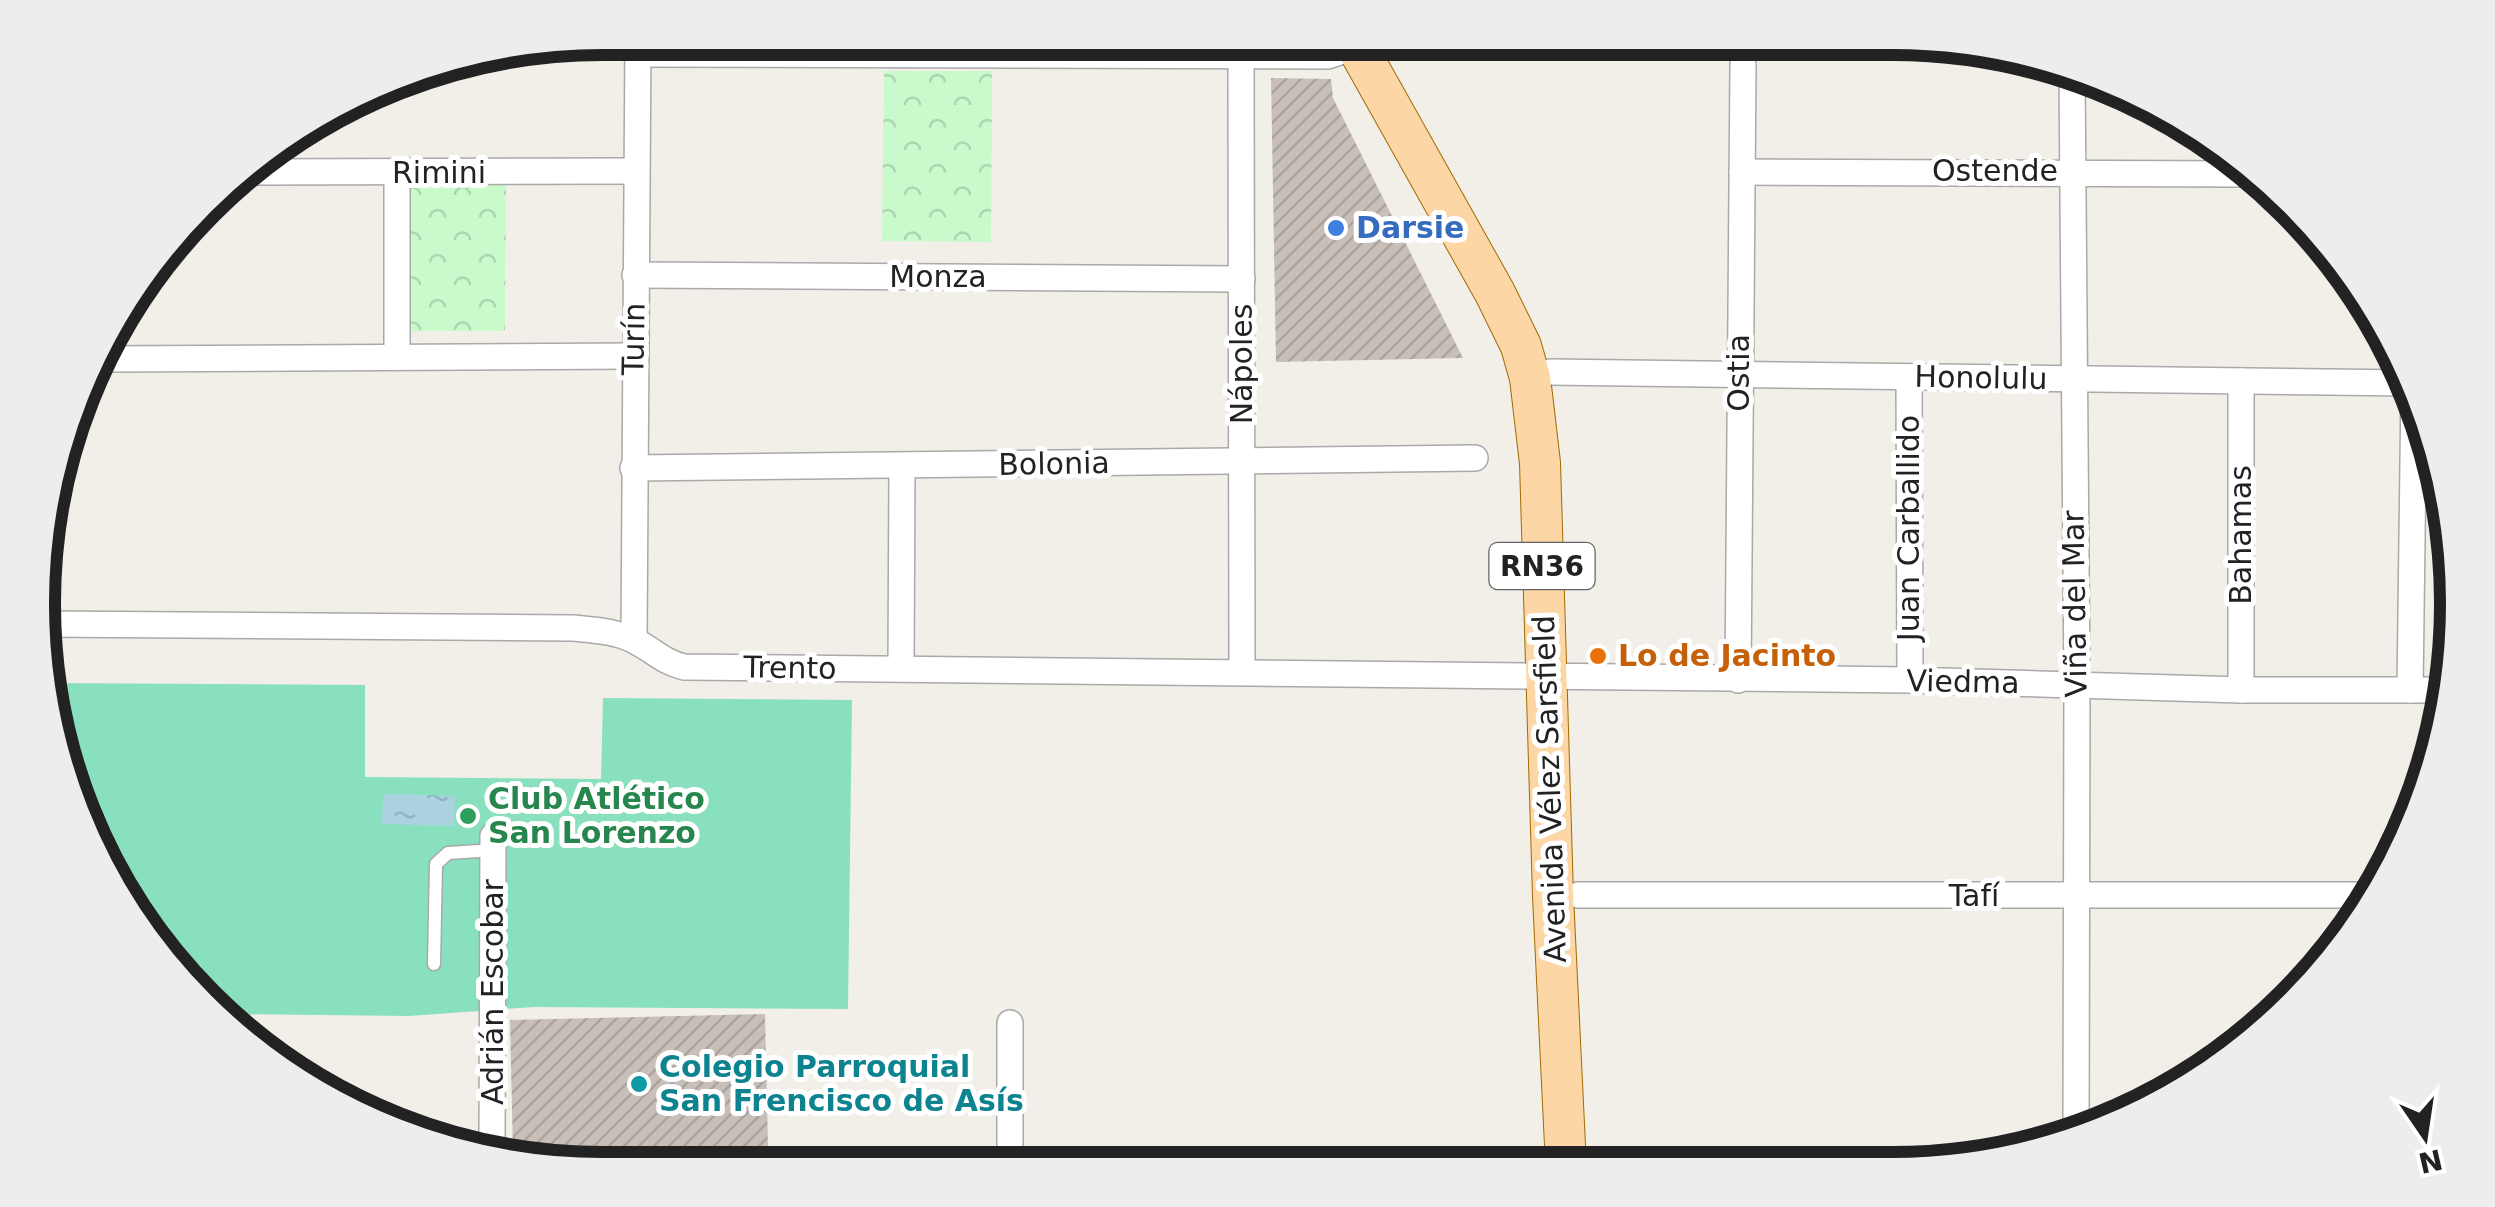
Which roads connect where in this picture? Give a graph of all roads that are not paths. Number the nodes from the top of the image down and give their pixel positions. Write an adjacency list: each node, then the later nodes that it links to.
1 (638, 55): 8 (street, Turín)
2 (1241, 55): 3 (street); 15 (street, Nápoles)
3 (1331, 55)
4 (1374, 55): 34 (main road, Avenida Vélez Sarsfield / RN36)
5 (1375, 55): 19 (main road, Avenida Vélez Sarsfield / RN36)
6 (1742, 65): 11 (street, Ostia)
7 (2072, 86): 9 (street, Viña del Mar)
8 (636, 171): 12 (street, Rimini); 14 (street, Turín)
9 (2074, 171): 11 (street, Ostende); 13 (street, Ostende); 22 (street, Viña del Mar)
10 (265, 172): 12 (street, Rimini)
11 (1742, 172): 20 (street, Ostia)
12 (397, 173): 16 (street)
13 (2232, 174)
14 (635, 275): 15 (street, Monza); 17 (street, Turín)
15 (1242, 279): 27 (street, Nápoles)
16 (397, 356): 17 (street); 18 (street)
17 (634, 356): 29 (street, Turín)
18 (113, 359)
19 (1550, 372): 20 (street, Honolulu); 34 (main road, Avenida Vélez Sarsfield / RN36)
20 (1739, 374): 21 (street, Honolulu); 35 (street, Ostia)
21 (1909, 377): 22 (street, Honolulu); 36 (street, Juan Carballido)
22 (2072, 379): 23 (street, Honolulu); 37 (street, Viña del Mar)
23 (2241, 381): 24 (street, Honolulu); 38 (street, Bahamas)
24 (2394, 385)
25 (2413, 432): 39 (street)
26 (1475, 458): 27 (street, Bolonia)
27 (1242, 462): 28 (street, Bolonia); 33 (street, Nápoles)
28 (902, 467): 29 (street, Bolonia); 32 (street)
29 (633, 468): 31 (street, Turín)
30 (56, 624): 31 (street, Trento)
31 (634, 640): 32 (street, Trento)
32 (900, 669): 33 (street, Trento)
33 (1242, 672): 34 (street, Trento)
34 (1557, 677): 35 (street, Viedma); 42 (main road, Avenida Vélez Sarsfield / RN36); 50 (main road, Avenida Vélez Sarsfield / RN36)
35 (1738, 680): 36 (street, Viedma)
36 (1910, 680): 37 (street, Viedma)
37 (2077, 685): 38 (street, Viedma); 44 (street, Viña del Mar)
38 (2242, 690): 39 (street, Viedma)
39 (2410, 690): 40 (street, Viedma)
40 (2432, 690)
41 (493, 843): 45 (lane); 48 (street, Adrián Escobar)
42 (1578, 895): 44 (street, Tafí); 51 (main road, Avenida Vélez Sarsfield / RN36)
43 (2356, 895): 44 (street, Tafí)
44 (2076, 896): 47 (street, Viña del Mar)
45 (434, 964)
46 (1010, 1023): 49 (street)
47 (2076, 1120)
48 (492, 1140)
49 (1010, 1152)
50 (1577, 1152)
51 (1578, 1152)

